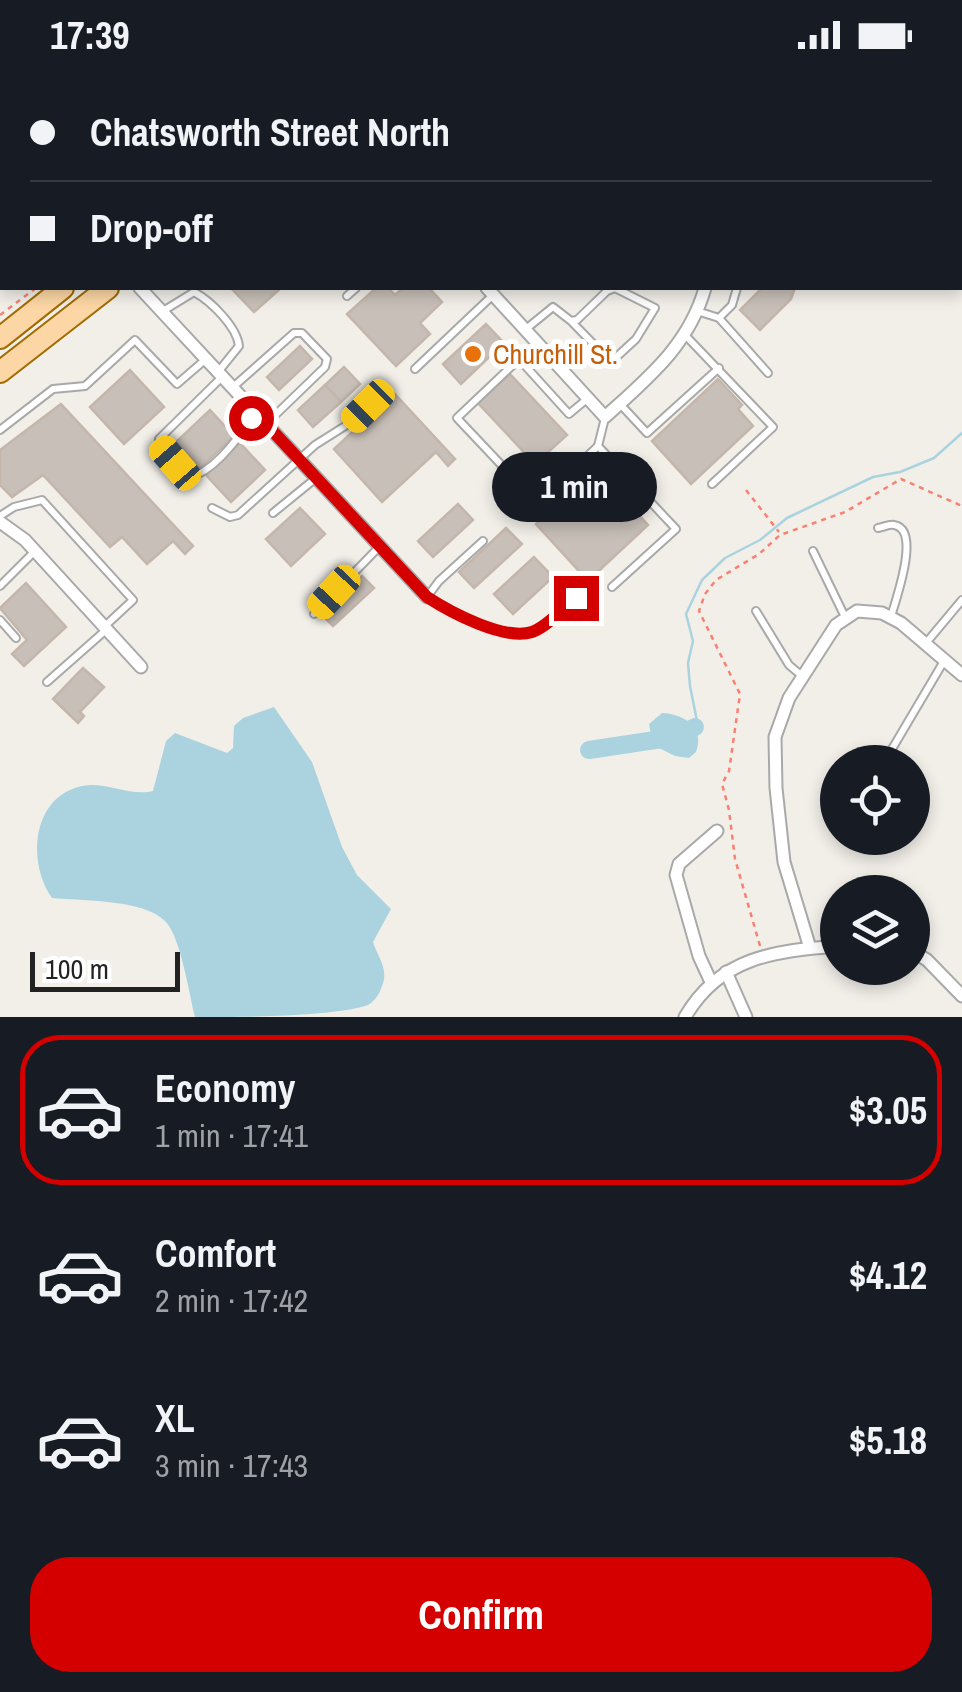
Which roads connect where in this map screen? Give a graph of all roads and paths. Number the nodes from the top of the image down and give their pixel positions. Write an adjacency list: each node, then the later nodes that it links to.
1 (33, 290): 14 (path)
2 (60, 290): 19 (main road)
3 (105, 290): 25 (main road)
4 (142, 290): 13 (street)
5 (354, 290): 11 (lane)
6 (610, 290): 16 (lane)
7 (620, 290): 16 (lane)
8 (704, 290): 12 (street)
9 (736, 290): 15 (lane)
10 (490, 291): 17 (street); 24 (lane)
11 (346, 296)
12 (697, 310): 15 (lane); 18 (street)
13 (162, 312): 21 (street); 27 (lane)
14 (0, 316)
15 (718, 318): 26 (lane)
16 (572, 321): 17 (lane)
17 (525, 330): 20 (street)
18 (686, 335): 23 (lane); 30 (street)
19 (0, 338)
20 (537, 342): 22 (lane); 29 (street)
21 (206, 359): 27 (street); 35 (lane)
22 (519, 359): 29 (lane); 38 (lane)
23 (718, 368): 30 (lane); 40 (lane)
24 (414, 369)
25 (0, 372)
26 (768, 373)
27 (220, 374): 28 (street); 32 (lane)
28 (232, 388): 32 (street); 34 (lane)
29 (588, 398): 33 (street)
30 (620, 404): 33 (street)
31 (368, 406): 37 (lane)
32 (256, 413): 34 (street)
33 (606, 417): 36 (lane)
34 (266, 424): 37 (street)
35 (0, 430)
36 (598, 446): 44 (lane); 54 (lane)
37 (300, 460): 39 (street); 43 (lane)
38 (508, 472)
39 (316, 478): 45 (lane); 50 (street)
40 (712, 484)
41 (746, 490): 48 (path)
42 (962, 506): 48 (path)
43 (212, 508)
44 (530, 510)
45 (273, 513)
46 (0, 519): 51 (street); 63 (lane)
47 (878, 528): 61 (lane)
48 (780, 534): 75 (path)
49 (483, 542): 55 (lane)
50 (380, 546): 55 (street); 59 (lane)
51 (35, 551): 53 (lane); 63 (street)
52 (812, 552): 60 (lane)
53 (0, 586)
54 (612, 587)
55 (427, 597): 56 (lane)
56 (576, 598)
57 (962, 600): 65 (lane)
58 (756, 611): 69 (lane)
59 (314, 614)
60 (846, 618): 61 (street); 69 (street)
61 (891, 618): 65 (street)
62 (0, 620): 64 (lane)
63 (105, 628): 67 (street); 70 (lane)
64 (16, 638)
65 (926, 644): 66 (street)
66 (944, 660): 68 (street); 71 (lane)
67 (142, 667)
68 (962, 675)
69 (802, 676): 74 (street)
70 (47, 682)
71 (894, 745)
72 (717, 831): 78 (street)
73 (820, 947): 74 (street)
74 (810, 948): 75 (street)
75 (764, 956): 77 (street)
76 (930, 962): 79 (street)
77 (726, 972): 78 (street); 81 (street)
78 (712, 982): 80 (street)
79 (960, 991)
80 (686, 1017)
81 (746, 1017)

